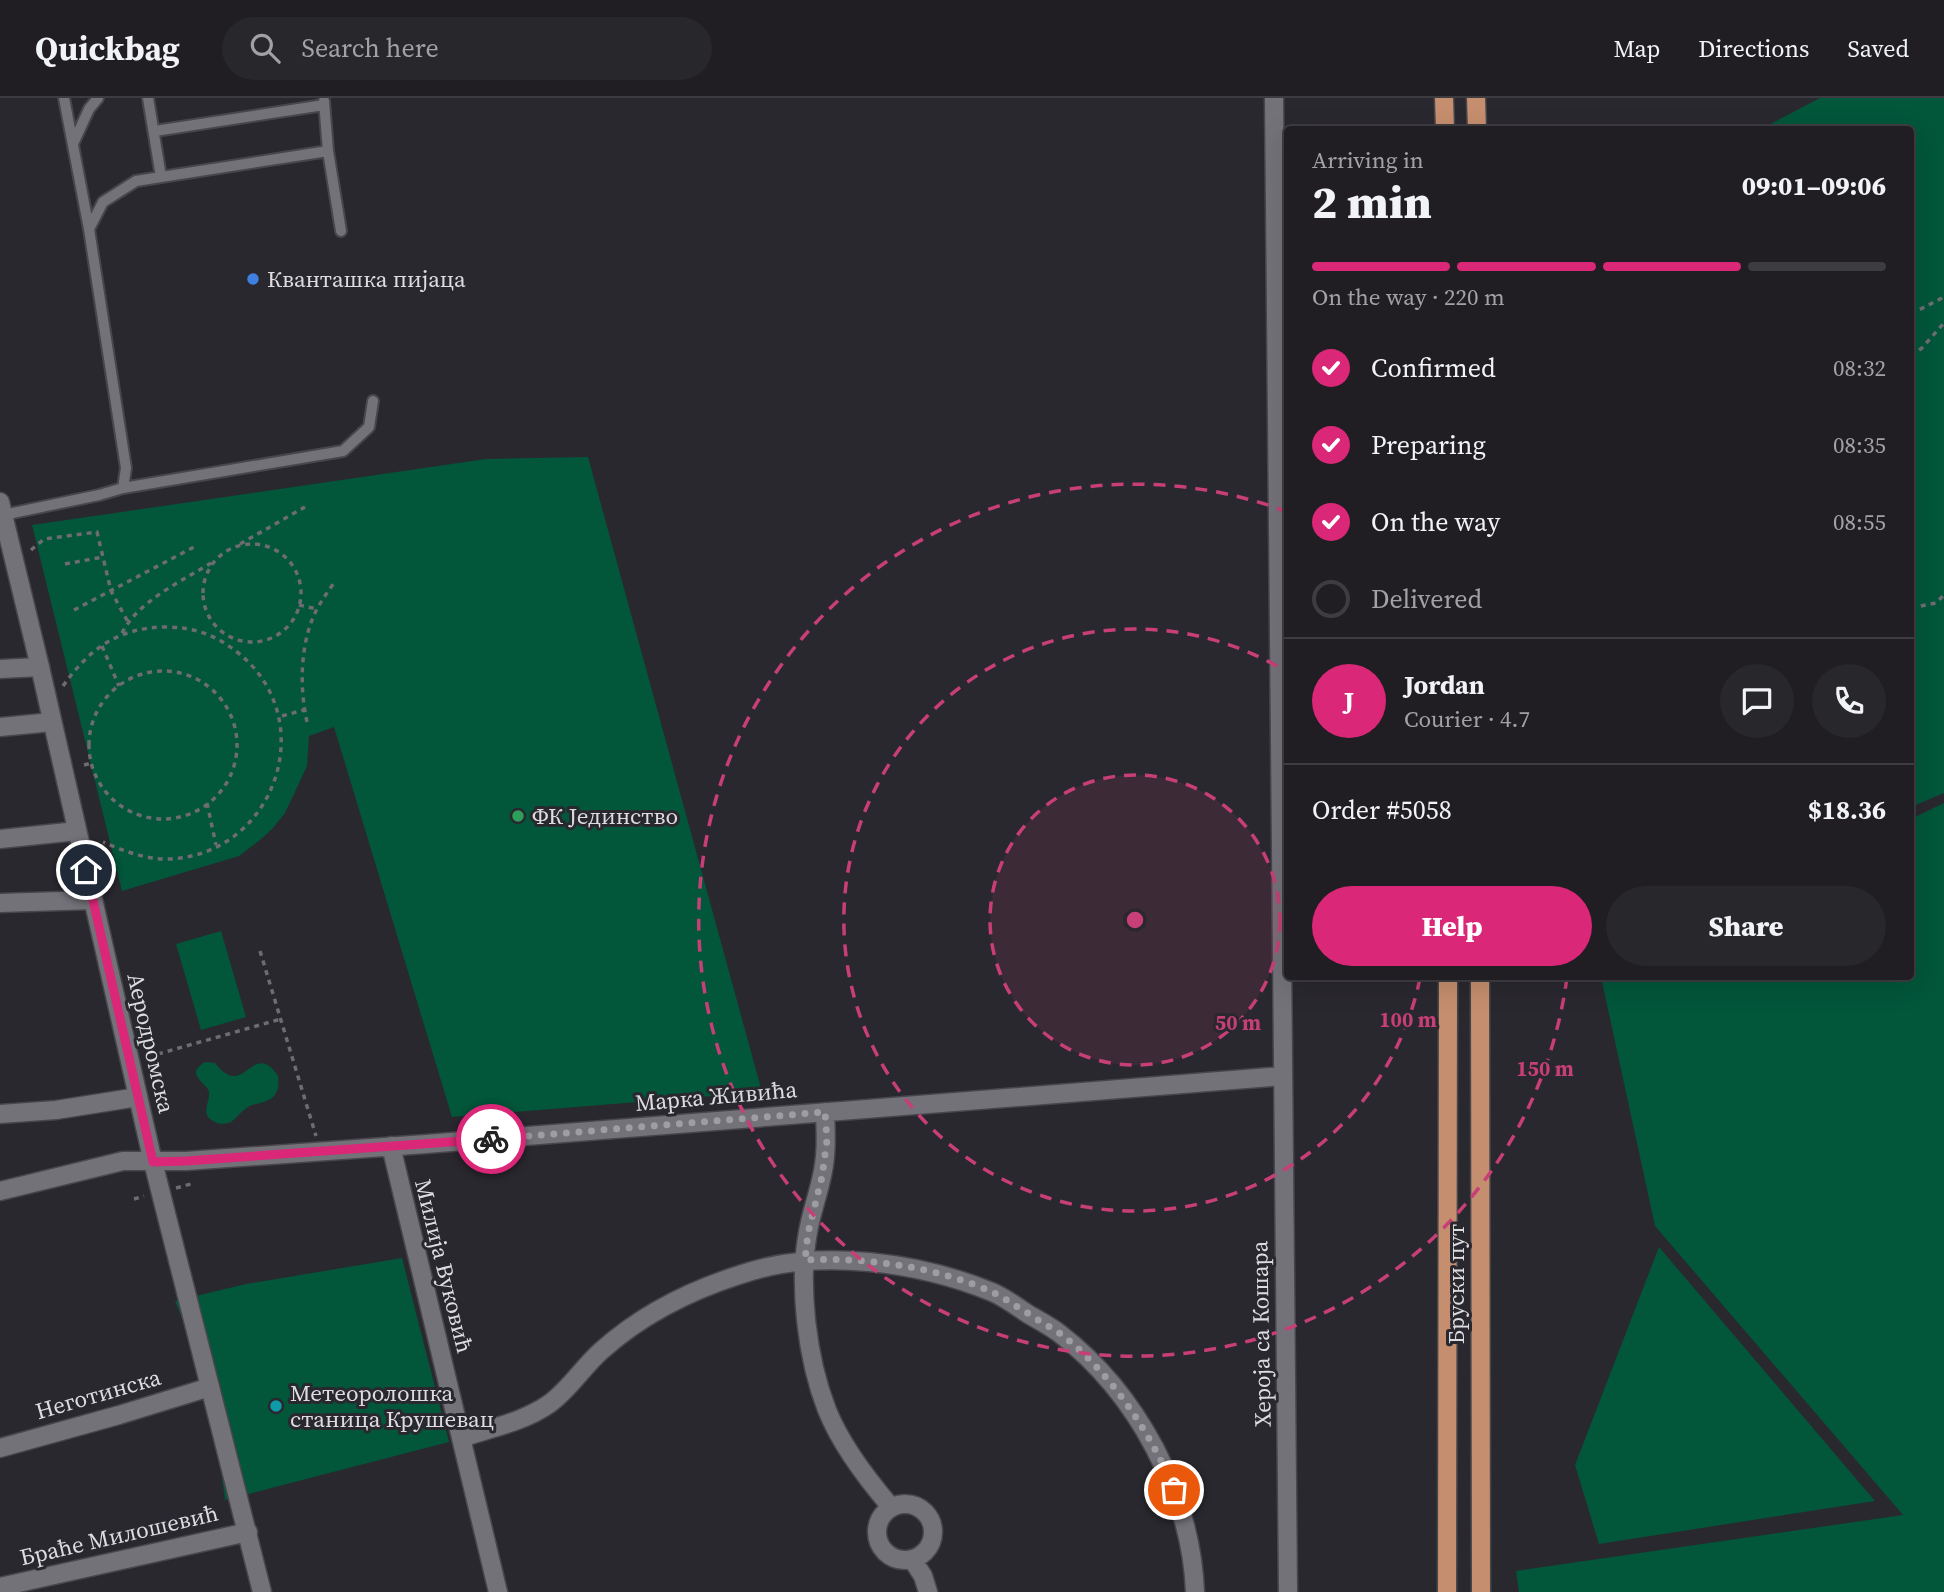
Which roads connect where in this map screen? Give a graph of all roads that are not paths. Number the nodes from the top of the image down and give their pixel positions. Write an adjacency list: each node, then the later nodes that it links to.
1 (64, 98): 11 (lane)
2 (98, 98): 11 (lane)
3 (148, 98): 10 (lane)
4 (1275, 98): 30 (street, Хероја са Кошара)
5 (1444, 98): 8 (main road)
6 (1476, 98): 9 (main road)
7 (324, 101): 10 (lane); 12 (lane)
8 (1445, 126)
9 (1476, 126)
10 (155, 131): 13 (lane)
11 (73, 144): 14 (lane)
12 (328, 151): 13 (lane); 15 (lane)
13 (161, 177): 14 (lane)
14 (89, 229): 17 (lane)
15 (341, 231)
16 (373, 401): 17 (lane)
17 (123, 488): 18 (lane)
18 (2, 509): 19 (street, Аеродромска)
19 (4, 538): 20 (street, Аеродромска)
20 (40, 667): 21 (street); 22 (street, Аеродромска)
21 (0, 668)
22 (52, 722): 23 (street); 24 (street, Аеродромска)
23 (0, 727)
24 (77, 831): 25 (street); 26 (street, Аеродромска)
25 (0, 839)
26 (93, 900): 27 (street); 31 (street, Аеродромска)
27 (0, 903)
28 (1448, 980): 50 (main road, Бруски пут)
29 (1480, 980): 51 (main road, Бруски пут)
30 (1283, 1076): 32 (street, Марка Живића); 49 (street, Хероја са Кошара)
31 (138, 1097): 33 (street); 35 (street, Аеродромска)
32 (825, 1112): 34 (street, Марка Живића); 37 (street)
33 (0, 1115)
34 (391, 1146): 35 (street, Марка Живића); 39 (street, Милија Вуковић)
35 (153, 1162): 36 (street, Марка Живића); 38 (street, Аеродромска)
36 (0, 1191)
37 (805, 1260): 39 (street); 41 (street); 48 (street)
38 (210, 1387): 40 (street, Неготинска); 42 (street, Аеродромска)
39 (461, 1438): 46 (street, Милија Вуковић)
40 (0, 1448)
41 (891, 1507): 43 (street); 43 (street)
42 (248, 1532): 44 (street, Браће Милошевић); 45 (street, Аеродромска)
43 (912, 1559): 47 (street)
44 (0, 1587)
45 (262, 1592)
46 (498, 1592)
47 (928, 1592)
48 (1195, 1592)
49 (1288, 1592)
50 (1447, 1592)
51 (1481, 1592)

